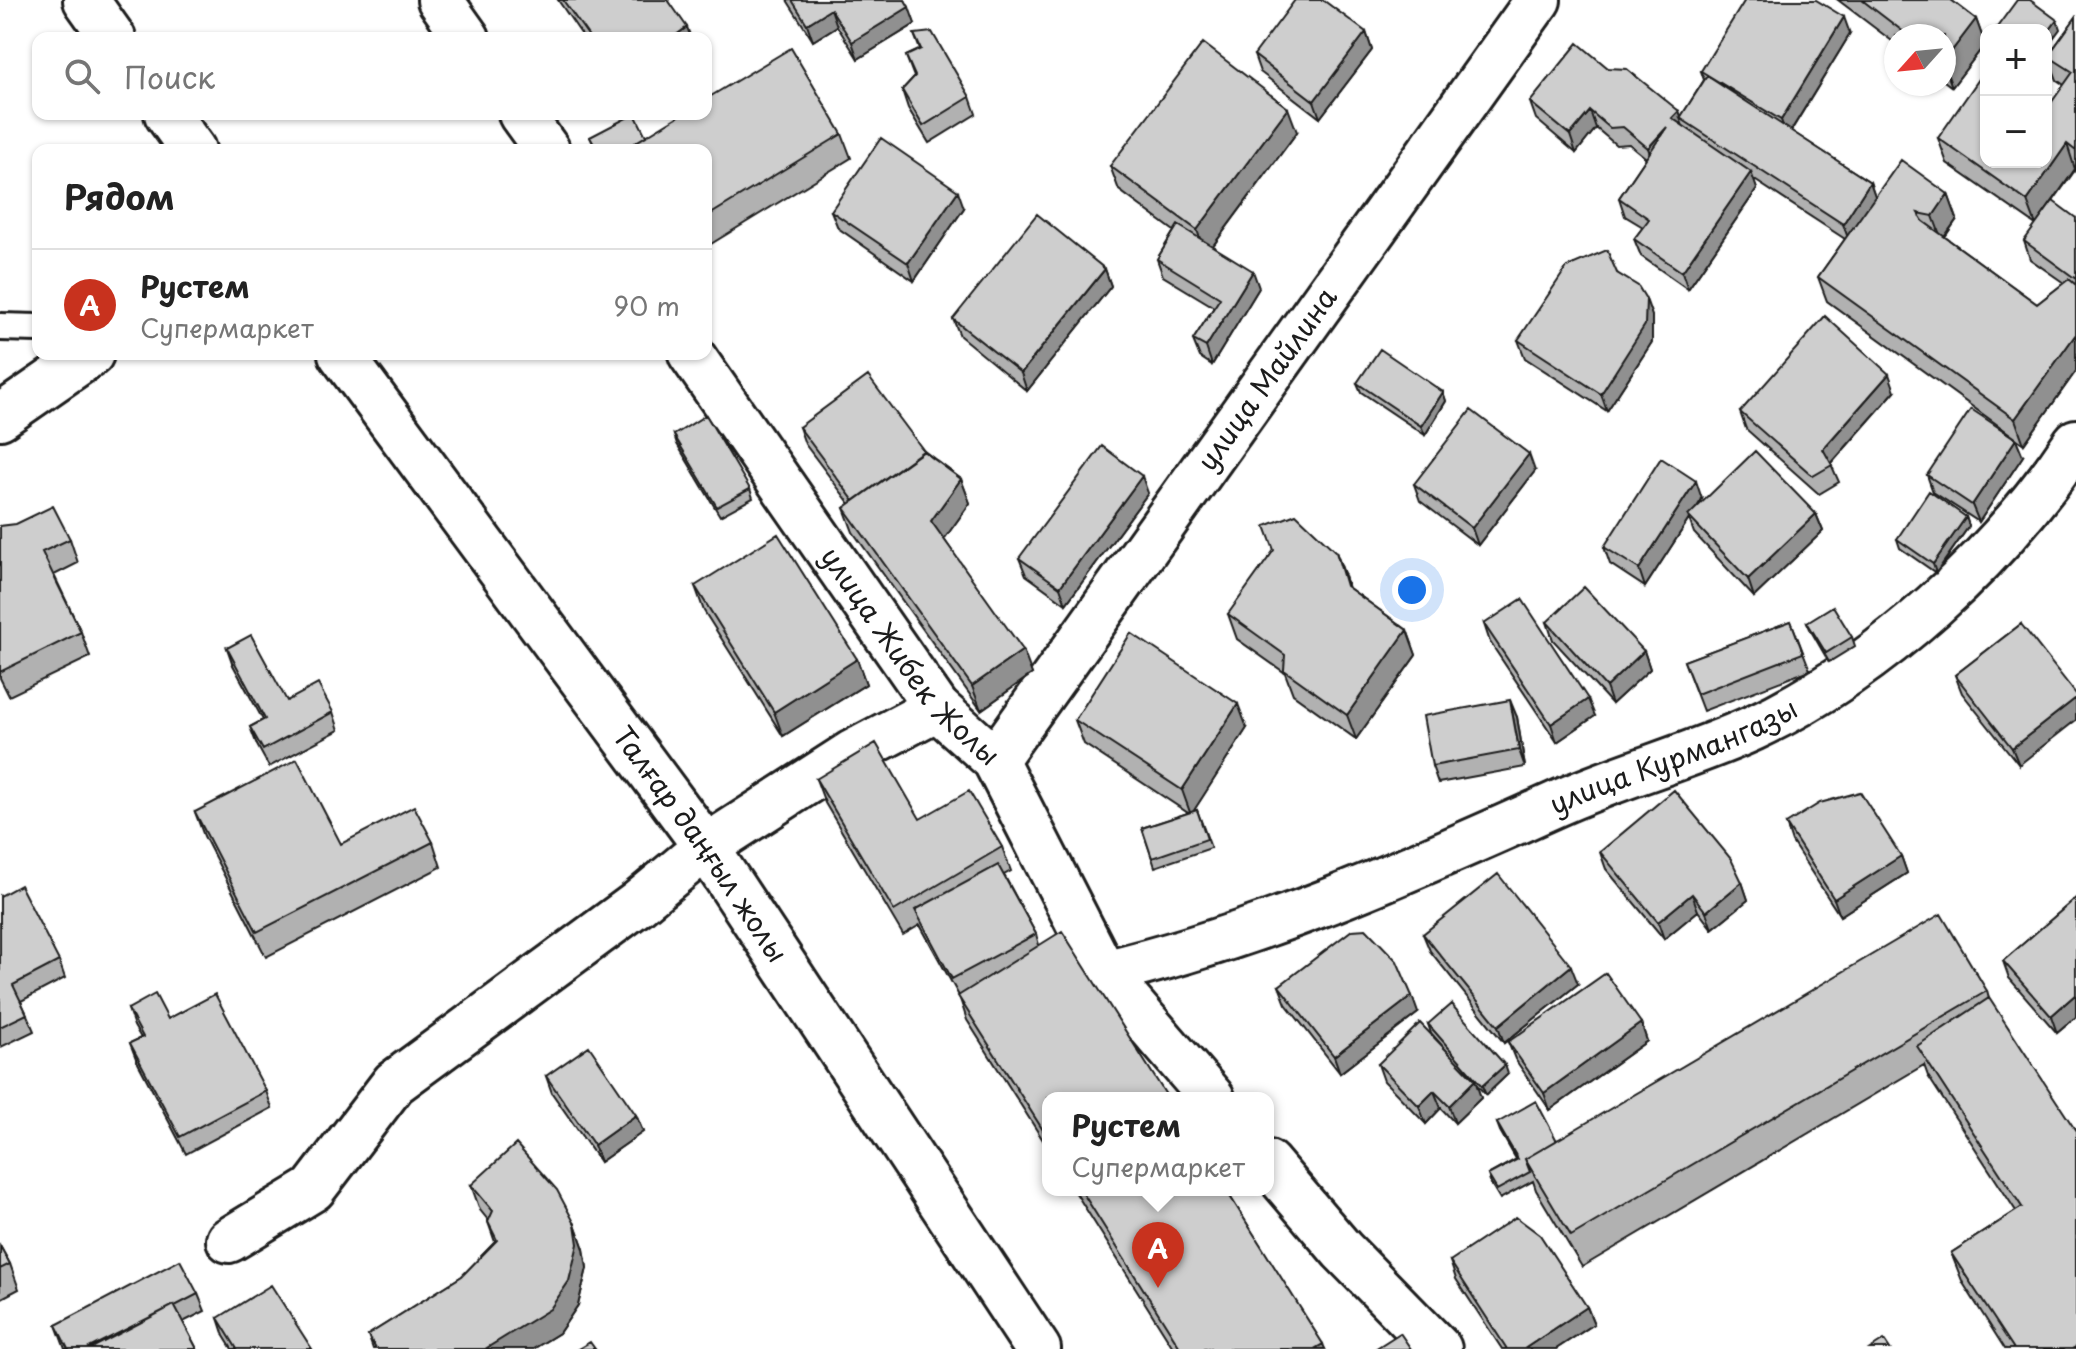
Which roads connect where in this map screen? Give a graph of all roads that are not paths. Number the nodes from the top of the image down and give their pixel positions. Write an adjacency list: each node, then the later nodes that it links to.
1 (86, 0): 4 (street)
2 (440, 0): 5 (street)
3 (1538, 0): 18 (street, улица Майлина)
4 (109, 32)
5 (463, 32)
6 (171, 120): 8 (street)
7 (525, 120): 9 (street)
8 (189, 144)
9 (543, 144)
10 (0, 327): 11 (lane)
11 (32, 328)
12 (82, 360): 15 (street)
13 (345, 360): 19 (street, Талғар даңғыл жолы)
14 (695, 360): 17 (street, улица Жибек Жолы)
15 (0, 417)
16 (2076, 442): 20 (street, улица Курмангазы)
17 (937, 708): 18 (street, улица Жибек Жолы); 19 (street)
18 (995, 760): 20 (street, улица Жибек Жолы)
19 (706, 847): 23 (street); 24 (street, Талғар даңғыл жолы)
20 (1104, 973): 21 (street, улица Жибек Жолы)
21 (1207, 1092)
22 (1274, 1170): 25 (street)
23 (229, 1240)
24 (1038, 1349)
25 (1439, 1349)

